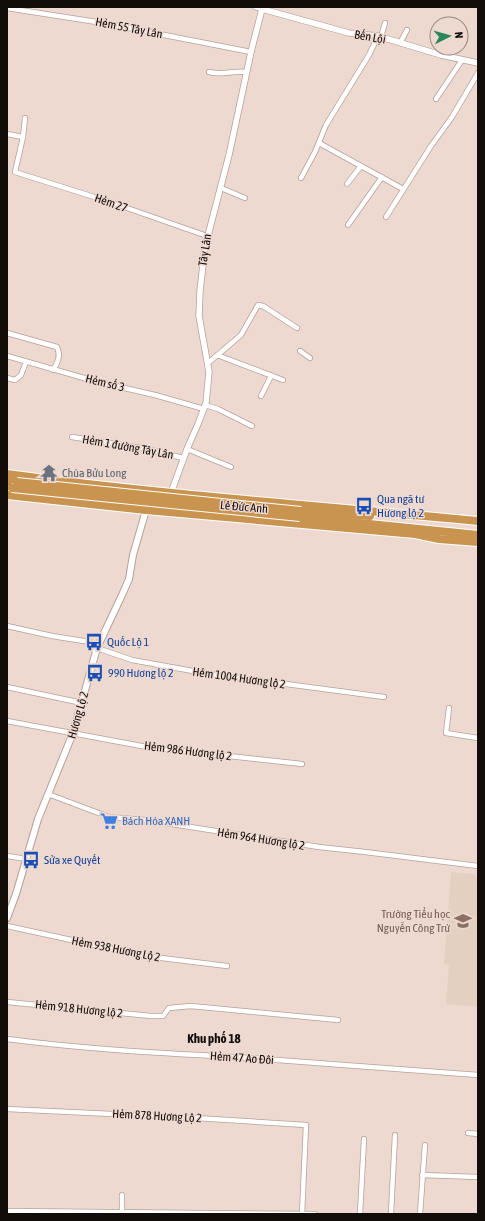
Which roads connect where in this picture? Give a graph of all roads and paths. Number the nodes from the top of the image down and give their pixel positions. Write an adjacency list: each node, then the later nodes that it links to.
1 (255, 7): 3 (street)
2 (7, 8): 8 (street, Hẻm 55 Tây Lân)
3 (263, 8): 6 (street, Bến Lội); 8 (street, Tây Lân)
4 (385, 23): 6 (street)
5 (407, 30): 7 (street)
6 (379, 37): 7 (street, Bến Lội); 18 (street)
7 (400, 43): 9 (street, Bến Lội)
8 (251, 52): 12 (street, Tây Lân)
9 (462, 60): 10 (street, Bến Lội); 14 (street)
10 (478, 63)
11 (209, 72): 12 (street)
12 (247, 72): 23 (street, Tây Lân)
13 (478, 73): 24 (street)
14 (436, 99)
15 (24, 118): 17 (street)
16 (7, 134): 17 (street)
17 (23, 137): 28 (street, Hẻm 27)
18 (319, 143): 19 (street); 21 (street)
19 (361, 166): 20 (street); 22 (street)
20 (382, 177): 24 (street); 27 (street)
21 (300, 178)
22 (347, 184)
23 (221, 188): 25 (street); 28 (street, Tây Lân)
24 (403, 189): 26 (street)
25 (245, 198)
26 (386, 217)
27 (348, 225)
28 (207, 236): 36 (street, Tây Lân)
29 (297, 328): 32 (street)
30 (7, 333): 37 (street)
31 (300, 351): 34 (street)
32 (217, 355): 36 (street); 38 (street)
33 (7, 356): 35 (street, Hẻm số 3)
34 (310, 358)
35 (26, 362): 37 (street, Hẻm số 3); 39 (street)
36 (208, 363): 42 (street, Tây Lân)
37 (53, 370): 42 (street, Hẻm số 3)
38 (271, 376): 40 (street); 41 (street)
39 (7, 378)
40 (283, 380)
41 (261, 396)
42 (204, 407): 43 (street, Hẻm số 3); 45 (street, Tây Lân)
43 (252, 426)
44 (72, 437): 46 (street, Hẻm 1 đường Tây Lân)
45 (187, 448): 46 (street, Tây Lân); 47 (street)
46 (183, 458): 51 (street, Tây Lân)
47 (231, 467)
48 (7, 474): 50 (highway, Lê Đức Anh)
49 (10, 487): 53 (highway, Lê Đức Anh); 56 (highway, Lê Đức Anh, bridge)
50 (125, 488): 51 (highway, Lê Đức Anh); 53 (highway)
51 (171, 493): 52 (highway, Lê Đức Anh); 54 (highway)
52 (192, 495): 55 (highway); 56 (highway, Lê Đức Anh)
53 (121, 507): 54 (highway, Lê Đức Anh)
54 (146, 510): 55 (highway, Lê Đức Anh); 63 (main road, Hương Lộ 2)
55 (188, 514): 61 (highway, Lê Đức Anh)
56 (391, 519): 57 (highway, Lê Đức Anh); 59 (highway, Lê Đức Anh); 60 (highway, Lê Đức Anh)
57 (460, 520): 58 (highway, Lê Đức Anh); 59 (highway)
58 (478, 522): 59 (highway, Lê Đức Anh)
59 (451, 524)
60 (478, 535)
61 (478, 542)
62 (7, 626): 63 (street, Hẻm 1004 Hương lộ 2)
63 (97, 648): 65 (street, Hẻm 1004 Hương lộ 2); 66 (main road, Hương Lộ 2)
64 (7, 688): 66 (street)
65 (384, 697)
66 (82, 704): 69 (main road, Hương Lộ 2)
67 (449, 708): 70 (street)
68 (7, 722): 69 (street, Hẻm 986 Hương lộ 2)
69 (74, 733): 71 (street, Hẻm 986 Hương lộ 2); 72 (main road, Hương Lộ 2)
70 (478, 738)
71 (302, 764)
72 (48, 794): 74 (main road, Hương Lộ 2); 75 (street, Hẻm 964 Hương lộ 2)
73 (7, 856): 74 (street)
74 (27, 859): 76 (main road, Hương Lộ 2)
75 (478, 866)
76 (7, 918)
77 (7, 926): 78 (street, Hẻm 938 Hương Lộ 2)
78 (227, 966)
79 (7, 1002): 80 (street, Hẻm 918 Hương lộ 2)
80 (338, 1020)
81 (7, 1039): 82 (street, Hẻm 47 Ao Đôi)
82 (478, 1075)
83 (7, 1109): 94 (street, Hẻm 878 Hương Lộ 2)
84 (468, 1134): 85 (street)
85 (478, 1134)
86 (395, 1136): 97 (street)
87 (364, 1139): 96 (street)
88 (424, 1145): 89 (street)
89 (422, 1175): 90 (street); 98 (street)
90 (478, 1177)
91 (122, 1194): 93 (street)
92 (7, 1211): 93 (street)
93 (122, 1212): 94 (street)
94 (302, 1214): 95 (street)
95 (315, 1214)
96 (360, 1214)
97 (391, 1214)
98 (420, 1214)

